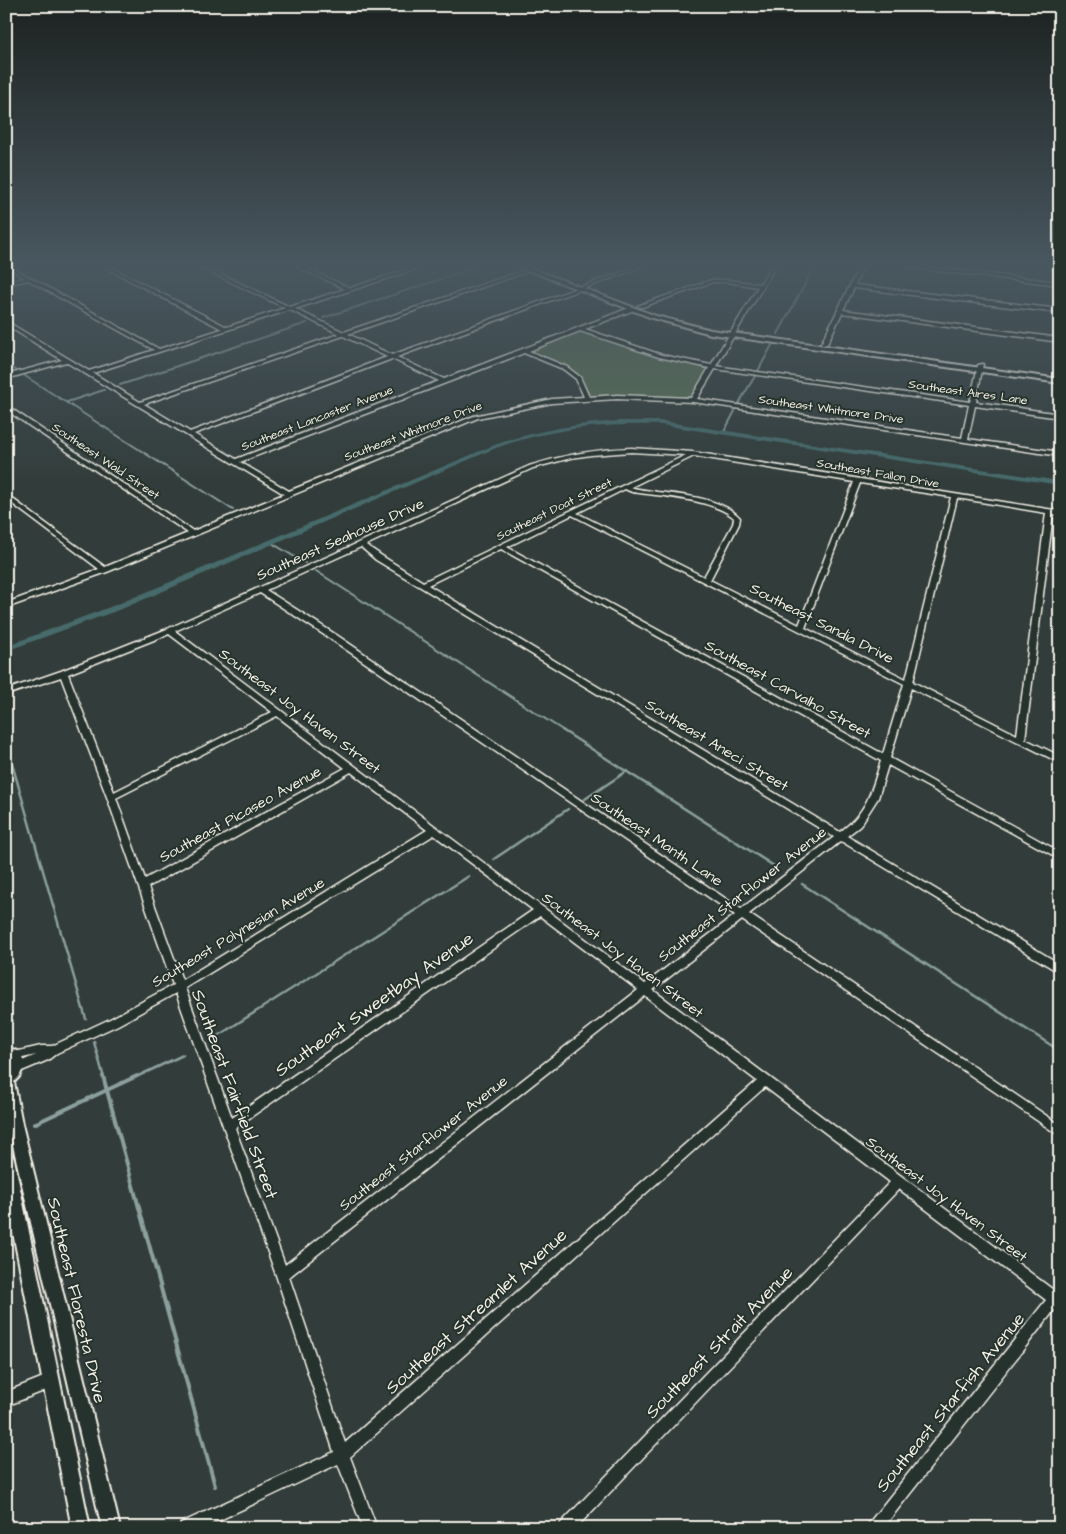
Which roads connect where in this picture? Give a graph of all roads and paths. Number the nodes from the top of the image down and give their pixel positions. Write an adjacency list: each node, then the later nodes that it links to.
1 (32, 339): 18 (street)
2 (136, 339): 14 (street)
3 (197, 339): 14 (street)
4 (330, 339): 28 (street)
5 (353, 339): 17 (street)
6 (443, 339): 17 (street)
7 (556, 339): 15 (street, Southeast Lancaster Avenue)
8 (609, 339): 19 (street, Southeast Aires Lane)
9 (729, 339): 19 (street)
10 (765, 339): 16 (main road)
11 (774, 339): 13 (main road)
12 (827, 339): 13 (street)
13 (824, 344): 16 (main road)
14 (159, 351): 21 (street)
15 (525, 351): 24 (street, Southeast Lancaster Avenue); 26 (street)
16 (862, 352): 20 (main road)
17 (392, 357): 24 (street); 32 (street)
18 (67, 360): 21 (street); 23 (street)
19 (713, 367): 27 (street); 29 (street, Southeast Aires Lane)
20 (980, 368): 22 (main road); 25 (main road); 29 (street)
21 (89, 373): 28 (street)
22 (1060, 376)
23 (6, 377)
24 (443, 381): 36 (street, Southeast Lancaster Avenue)
25 (1060, 381)
26 (587, 398): 27 (street, Southeast Whitmore Drive); 39 (street, Southeast Whitmore Drive)
27 (693, 400): 33 (street, Southeast Whitmore Drive)
28 (140, 404): 32 (street)
29 (973, 404): 31 (street, Southeast Aires Lane); 33 (street)
30 (6, 407): 45 (street, Southeast Wald Street)
31 (1060, 416)
32 (188, 434): 36 (street)
33 (965, 439): 35 (street, Southeast Whitmore Drive)
34 (693, 454): 37 (street, Southeast Fallon Drive); 38 (street, Southeast Doat Street); 46 (street, Southeast Seahouse Drive)
35 (1060, 454)
36 (235, 462): 39 (street)
37 (858, 480): 41 (street, Southeast Fallon Drive); 53 (street)
38 (626, 487): 42 (street, Southeast Doat Street); 49 (street)
39 (287, 494): 45 (street, Southeast Whitmore Drive)
40 (6, 496): 48 (street)
41 (954, 497): 43 (street, Southeast Fallon Drive); 56 (street, Southeast Starflower Avenue)
42 (572, 512): 47 (street, Southeast Doat Street); 49 (street, Southeast Sandia Drive)
43 (1050, 512): 44 (street, Southeast Fallon Drive); 59 (street)
44 (1060, 513)
45 (192, 533): 48 (street, Southeast Whitmore Drive)
46 (361, 544): 50 (street, Southeast Aneci Street); 51 (street, Southeast Seahouse Drive)
47 (502, 547): 50 (street, Southeast Doat Street); 60 (street, Southeast Carvalho Street)
48 (104, 570): 52 (street, Southeast Whitmore Drive)
49 (706, 580): 53 (street, Southeast Sandia Drive)
50 (424, 584): 65 (street, Southeast Aneci Street)
51 (260, 590): 54 (street, Southeast Seahouse Drive); 69 (street, Southeast Manth Lane)
52 (6, 606)
53 (802, 627): 56 (street, Southeast Sandia Drive)
54 (170, 631): 55 (street, Southeast Seahouse Drive); 58 (street, Southeast Joy Haven Street)
55 (64, 673): 57 (street, Southeast Seahouse Drive); 63 (street, Southeast Fairfield Street)
56 (909, 682): 59 (street, Southeast Sandia Drive); 60 (street, Southeast Starflower Avenue)
57 (6, 693)
58 (277, 713): 62 (street, Southeast Joy Haven Street); 63 (street)
59 (1021, 740): 61 (street, Southeast Sandia Drive)
60 (885, 758): 65 (street, Southeast Starflower Avenue); 66 (street, Southeast Carvalho Street)
61 (1060, 760)
62 (351, 768): 64 (street, Southeast Joy Haven Street); 67 (street, Southeast Picaseo Avenue)
63 (111, 797): 67 (street, Southeast Fairfield Street)
64 (433, 831): 68 (street, Southeast Joy Haven Street); 71 (street, Southeast Polynesian Avenue)
65 (842, 837): 69 (street, Southeast Starflower Avenue); 70 (street, Southeast Aneci Street)
66 (1060, 856)
67 (142, 885): 71 (street, Southeast Fairfield Street)
68 (539, 911): 72 (street, Southeast Joy Haven Street); 76 (street, Southeast Sweetbay Avenue)
69 (742, 915): 72 (street, Southeast Starflower Avenue); 77 (street, Southeast Manth Lane)
70 (1060, 969)
71 (178, 987): 73 (street, Southeast Polynesian Avenue); 76 (street, Southeast Fairfield Street)
72 (644, 990): 75 (street, Southeast Joy Haven Street); 81 (street, Southeast Starflower Avenue)
73 (53, 1050): 74 (street, Southeast Polynesian Avenue)
74 (9, 1063): 87 (main road, Southeast Floresta Drive)
75 (764, 1081): 79 (street, Southeast Joy Haven Street); 85 (street, Southeast Streamlet Avenue)
76 (229, 1126): 81 (street, Southeast Fairfield Street)
77 (1060, 1131)
78 (6, 1159): 80 (main road)
79 (898, 1182): 82 (street, Southeast Joy Haven Street); 90 (street, Southeast Strait Avenue)
80 (12, 1226): 83 (main road)
81 (282, 1275): 85 (street, Southeast Fairfield Street)
82 (1058, 1301): 91 (street, Southeast Starfish Avenue)
83 (51, 1381): 84 (street); 86 (main road)
84 (6, 1400)
85 (342, 1456): 88 (street, Southeast Streamlet Avenue); 89 (street, Southeast Fairfield Street)
86 (81, 1528)
87 (111, 1528)
88 (186, 1528)
89 (370, 1528)
90 (566, 1528)
91 (874, 1528)

